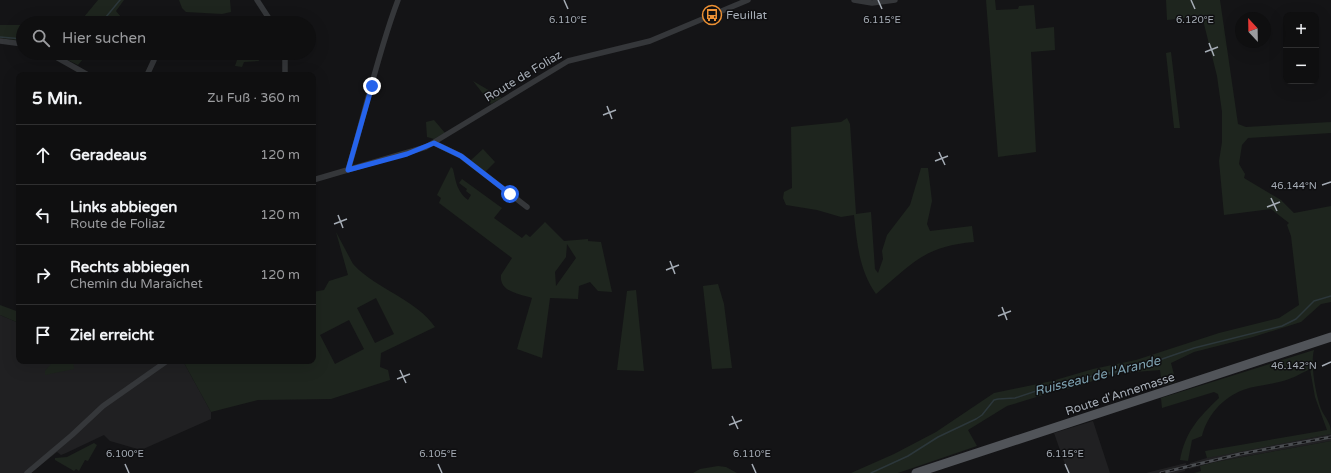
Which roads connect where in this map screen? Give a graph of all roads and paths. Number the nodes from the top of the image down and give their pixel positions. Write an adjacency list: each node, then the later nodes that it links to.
1 (257, 0): 6 (street)
2 (398, 0): 16 (street)
3 (748, 0): 15 (street, Route de Foliaz)
4 (854, 0): 5 (street)
5 (895, 0)
6 (267, 16)
7 (0, 41): 8 (street)
8 (16, 43)
9 (61, 60): 12 (street)
10 (154, 60): 13 (street)
11 (285, 60): 14 (street)
12 (83, 72)
13 (148, 72)
14 (285, 72)
15 (434, 143): 16 (street, Route de Foliaz); 18 (street)
16 (348, 170): 17 (street, Route de Foliaz)
17 (316, 179)
18 (527, 207)
19 (1331, 337): 22 (main road, Route d'Annemasse)
20 (163, 364): 21 (street)
21 (27, 473)
22 (916, 473)

